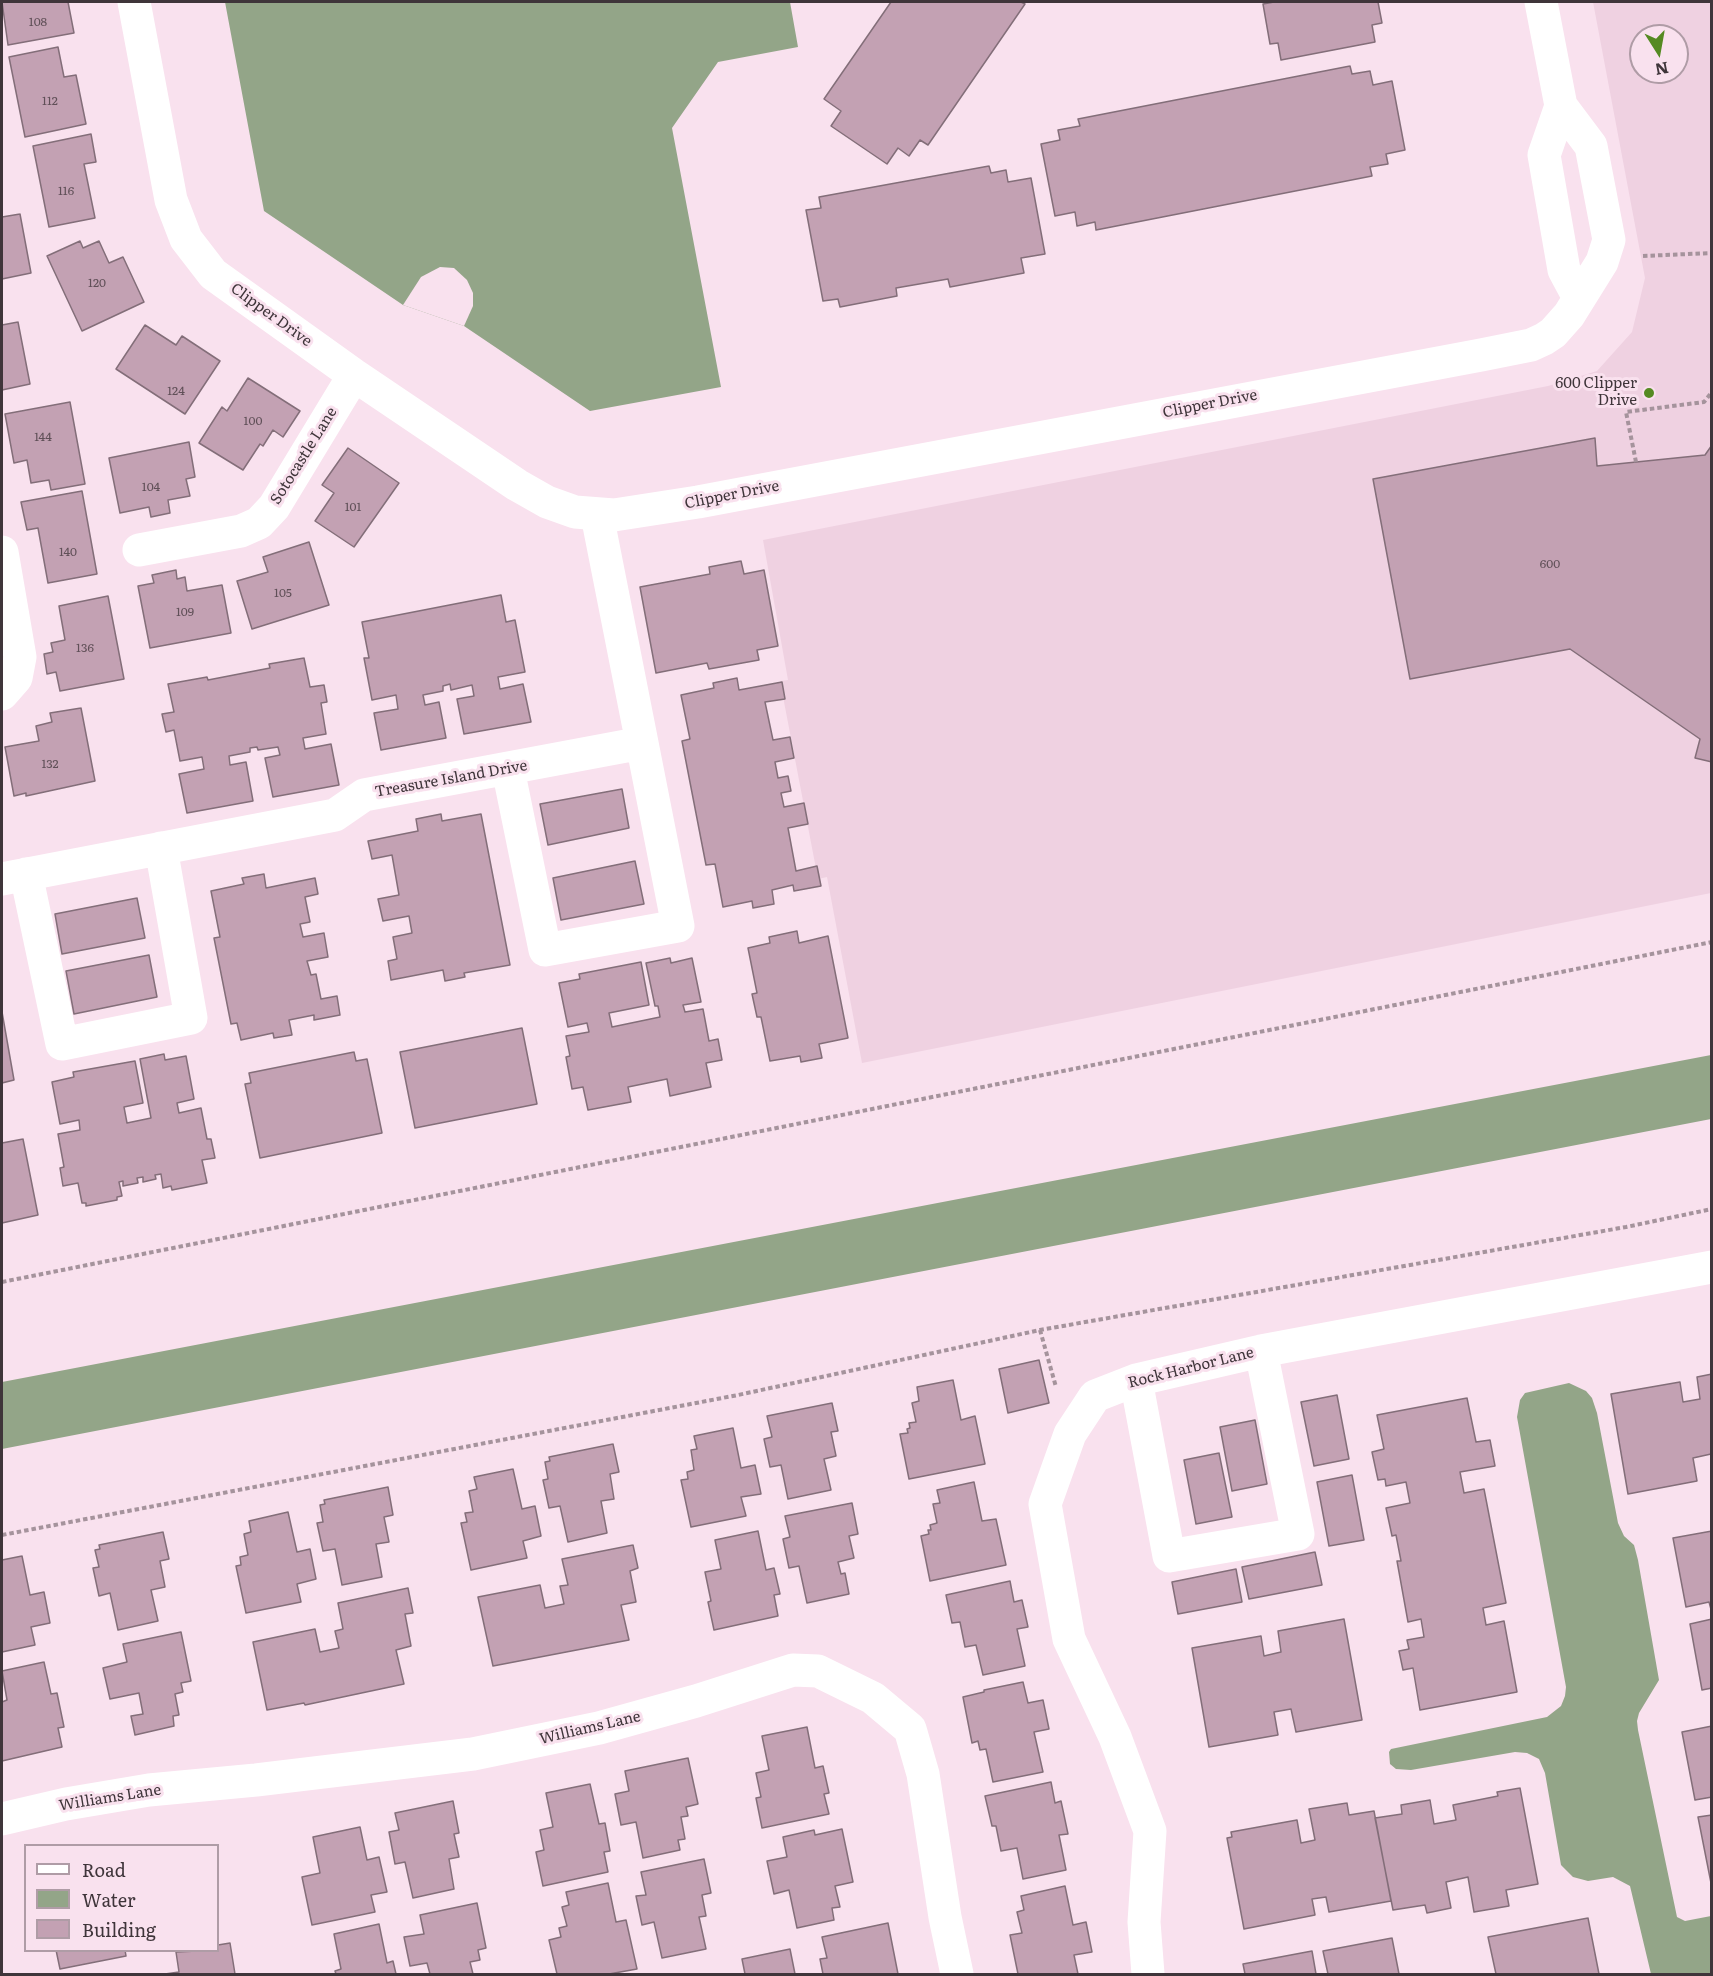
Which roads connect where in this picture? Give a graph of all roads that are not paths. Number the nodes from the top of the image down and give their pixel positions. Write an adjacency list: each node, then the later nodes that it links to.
1 (134, 2): 5 (street, Clipper Drive)
2 (1541, 2): 3 (street, Clipper Drive)
3 (1561, 106): 4 (street); 4 (street, Clipper Drive)
4 (1579, 298): 6 (street, Clipper Drive)
5 (354, 375): 6 (street, Clipper Drive); 7 (street, Sotocastle Lane)
6 (597, 515): 10 (street)
7 (139, 550)
8 (2, 552): 9 (street)
9 (2, 694)
10 (642, 743): 11 (street, Treasure Island Drive); 11 (street)
11 (508, 769): 12 (street, Treasure Island Drive)
12 (161, 848): 13 (street, Treasure Island Drive); 13 (street)
13 (14, 877)
14 (1712, 1267): 15 (street, Rock Harbor Lane)
15 (1261, 1351): 16 (street, Rock Harbor Lane); 16 (street)
16 (1136, 1380): 19 (street, Rock Harbor Lane)
17 (2, 1819): 18 (street, Williams Lane)
18 (957, 1974)
19 (1149, 1974)

